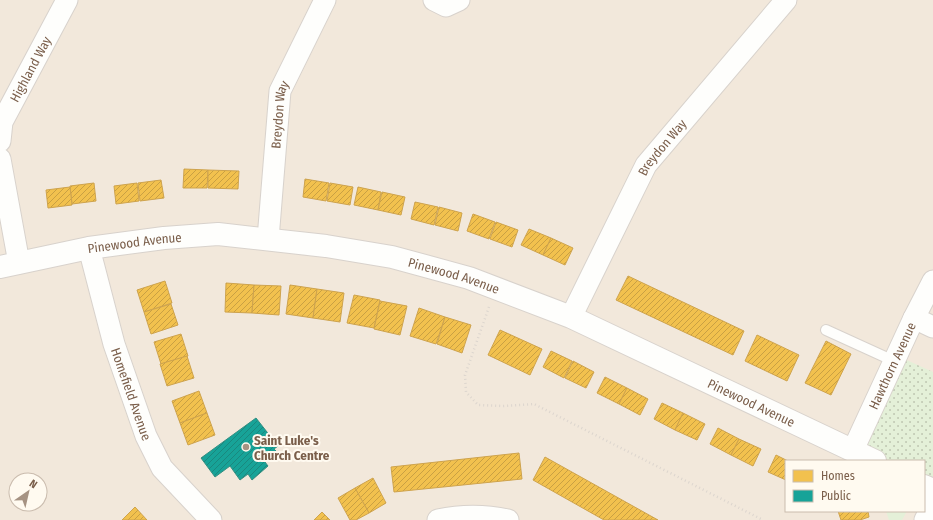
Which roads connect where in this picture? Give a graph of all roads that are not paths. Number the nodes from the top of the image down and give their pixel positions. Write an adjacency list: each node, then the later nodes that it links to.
1 (67, 0): 6 (street, Highland Way)
2 (325, 0): 8 (street, Breydon Way)
3 (434, 0): 4 (street)
4 (458, 0)
5 (786, 0): 12 (street, Breydon Way)
6 (0, 141)
7 (0, 159): 10 (street)
8 (268, 239): 9 (street, Pinewood Avenue); 12 (street, Pinewood Avenue)
9 (89, 248): 10 (street, Pinewood Avenue); 20 (street, Homefield Avenue)
10 (10, 265)
11 (933, 281): 13 (street, Hawthorn Avenue)
12 (571, 317): 17 (street, Pinewood Avenue)
13 (914, 318): 14 (street); 16 (street, Hawthorn Avenue)
14 (933, 327)
15 (826, 330): 16 (lane)
16 (894, 361): 17 (street, Hawthorn Avenue)
17 (853, 450): 18 (street, Pinewood Avenue)
18 (873, 460)
19 (933, 504): 23 (street)
20 (211, 520)
21 (438, 520): 22 (street)
22 (508, 520)
23 (925, 520)

